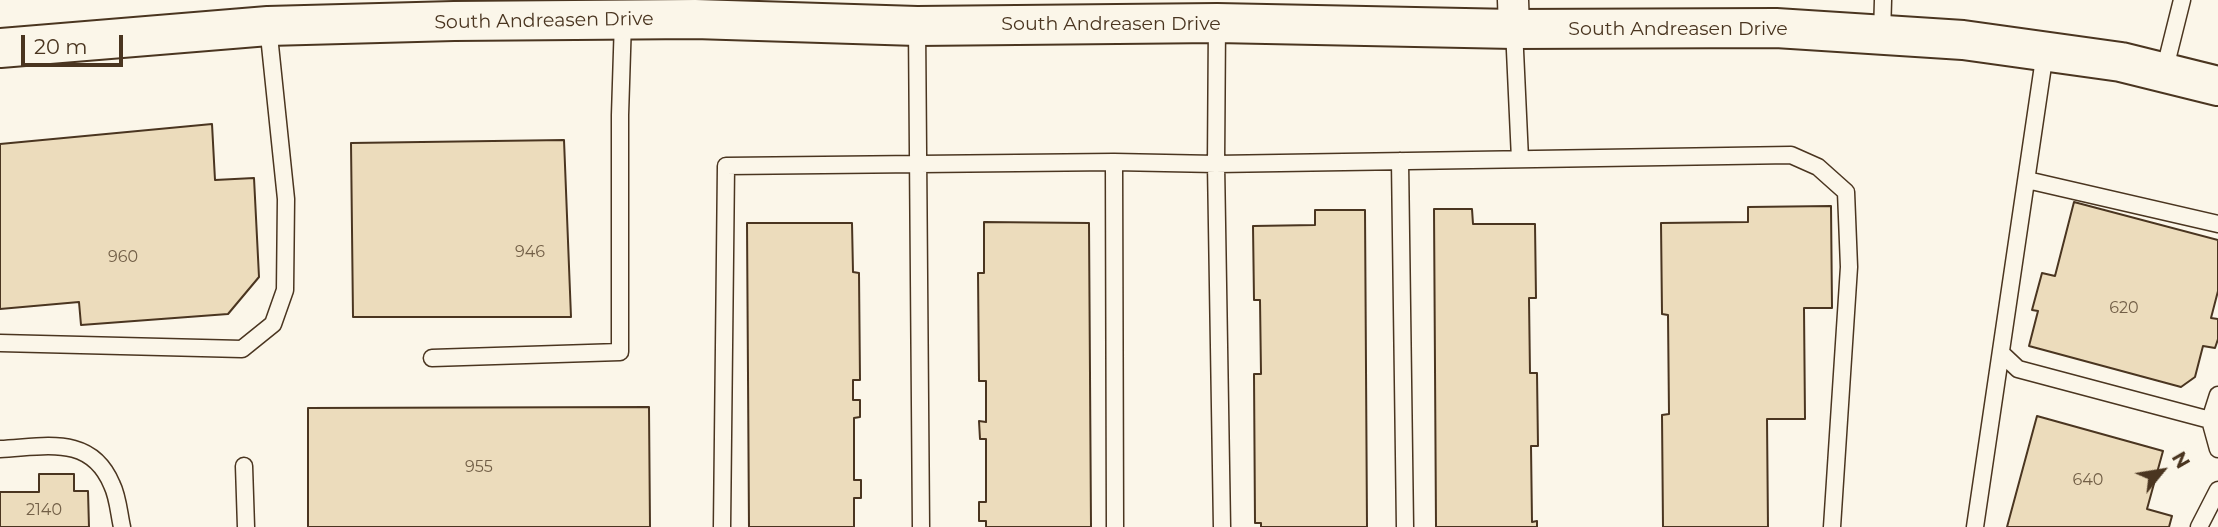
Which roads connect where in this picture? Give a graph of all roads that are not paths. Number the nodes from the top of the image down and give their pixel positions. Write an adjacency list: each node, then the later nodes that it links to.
1 (2182, 0): 10 (lane)
2 (1513, 15): 3 (street, South Andreasen Drive); 5 (street, South Andreasen Drive); 12 (lane)
3 (1883, 17): 9 (street, South Andreasen Drive)
4 (624, 20): 6 (street, South Andreasen Drive); 7 (street, South Andreasen Drive); 21 (lane)
5 (1217, 23): 7 (street, South Andreasen Drive); 16 (lane)
6 (268, 26): 8 (street, South Andreasen Drive); 19 (lane)
7 (917, 26): 15 (lane)
8 (0, 48)
9 (2045, 52): 10 (street, South Andreasen Drive); 17 (lane)
10 (2164, 72): 11 (street, South Andreasen Drive)
11 (2218, 86)
12 (1520, 159): 13 (lane); 35 (lane)
13 (1401, 161): 16 (lane); 34 (lane)
14 (1114, 162): 15 (lane); 16 (lane); 32 (lane)
15 (918, 164): 30 (lane); 31 (lane)
16 (1216, 164): 33 (lane)
17 (2026, 180): 18 (lane); 20 (lane)
18 (2218, 224)
19 (0, 343)
20 (2001, 354): 23 (lane); 36 (lane)
21 (432, 358)
22 (2218, 395): 23 (lane)
23 (2210, 420): 25 (lane)
24 (0, 449): 28 (lane)
25 (2218, 449)
26 (244, 466): 29 (lane)
27 (2218, 490): 37 (lane)
28 (122, 527)
29 (246, 527)
30 (722, 527)
31 (920, 527)
32 (1115, 527)
33 (1222, 527)
34 (1405, 527)
35 (1832, 527)
36 (1975, 527)
37 (2199, 527)

